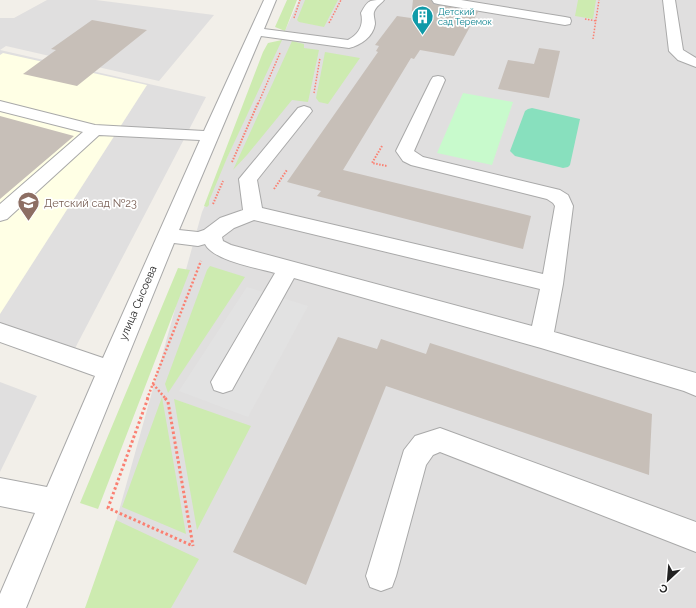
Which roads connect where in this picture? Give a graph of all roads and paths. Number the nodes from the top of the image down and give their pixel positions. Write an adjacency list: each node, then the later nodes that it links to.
1 (270, 0): 10 (street, улица Сысоева)
2 (300, 0): 11 (path)
3 (341, 0): 9 (path)
4 (378, 0): 11 (street)
5 (438, 0): 8 (street)
6 (599, 0): 12 (path)
7 (669, 0): 14 (street)
8 (565, 21)
9 (329, 23)
10 (257, 32): 11 (street); 19 (street, улица Сысоева)
11 (288, 36): 22 (path)
12 (593, 39)
13 (320, 57): 16 (path)
14 (696, 63)
15 (438, 80): 31 (street)
16 (308, 103): 26 (street)
17 (0, 106): 18 (street)
18 (95, 130): 19 (street); 27 (street)
19 (211, 136): 28 (street, улица Сысоева)
20 (384, 143): 23 (path)
21 (291, 164): 25 (path)
22 (230, 166)
23 (388, 166)
24 (224, 181): 29 (path)
25 (273, 190)
26 (253, 213): 29 (street); 31 (street)
27 (0, 214)
28 (167, 236): 29 (street); 34 (street, улица Сысоева)
29 (204, 237): 30 (street); 36 (path)
30 (289, 268): 33 (street); 35 (street)
31 (552, 284): 33 (street)
32 (0, 332): 34 (street)
33 (541, 338): 37 (street)
34 (110, 371): 39 (street, улица Сысоева)
35 (223, 382)
36 (153, 384): 36 (path)
37 (696, 386)
38 (0, 492): 39 (street)
39 (55, 503): 42 (street, улица Сысоева)
40 (696, 537): 41 (street)
41 (381, 576)
42 (10, 608)

